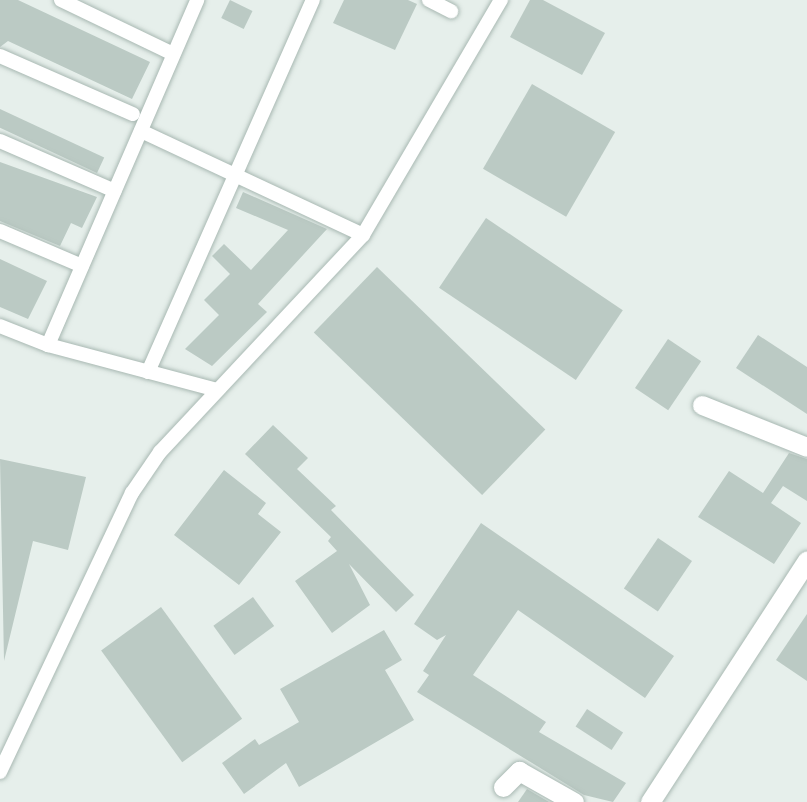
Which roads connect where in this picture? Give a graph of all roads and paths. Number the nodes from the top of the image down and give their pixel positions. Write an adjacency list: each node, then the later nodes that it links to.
1 (61, 0): 7 (street)
2 (197, 0): 7 (street)
3 (313, 0): 12 (street)
4 (429, 0): 6 (street)
5 (501, 0): 15 (street)
6 (451, 10)
7 (173, 54): 10 (street)
8 (0, 56): 9 (street)
9 (133, 114)
10 (141, 131): 12 (street); 13 (street)
11 (0, 141): 13 (street)
12 (231, 173): 15 (street); 19 (street)
13 (115, 191): 16 (street)
14 (0, 231): 16 (street)
15 (363, 234): 20 (street)
16 (82, 266): 18 (street)
17 (0, 326): 18 (street)
18 (48, 345): 19 (street)
19 (148, 372): 20 (street)
20 (217, 390): 24 (street)
21 (702, 405): 22 (street)
22 (807, 447)
23 (807, 560): 27 (street)
24 (0, 772)
25 (503, 787): 26 (street)
26 (573, 802)
27 (650, 802)

